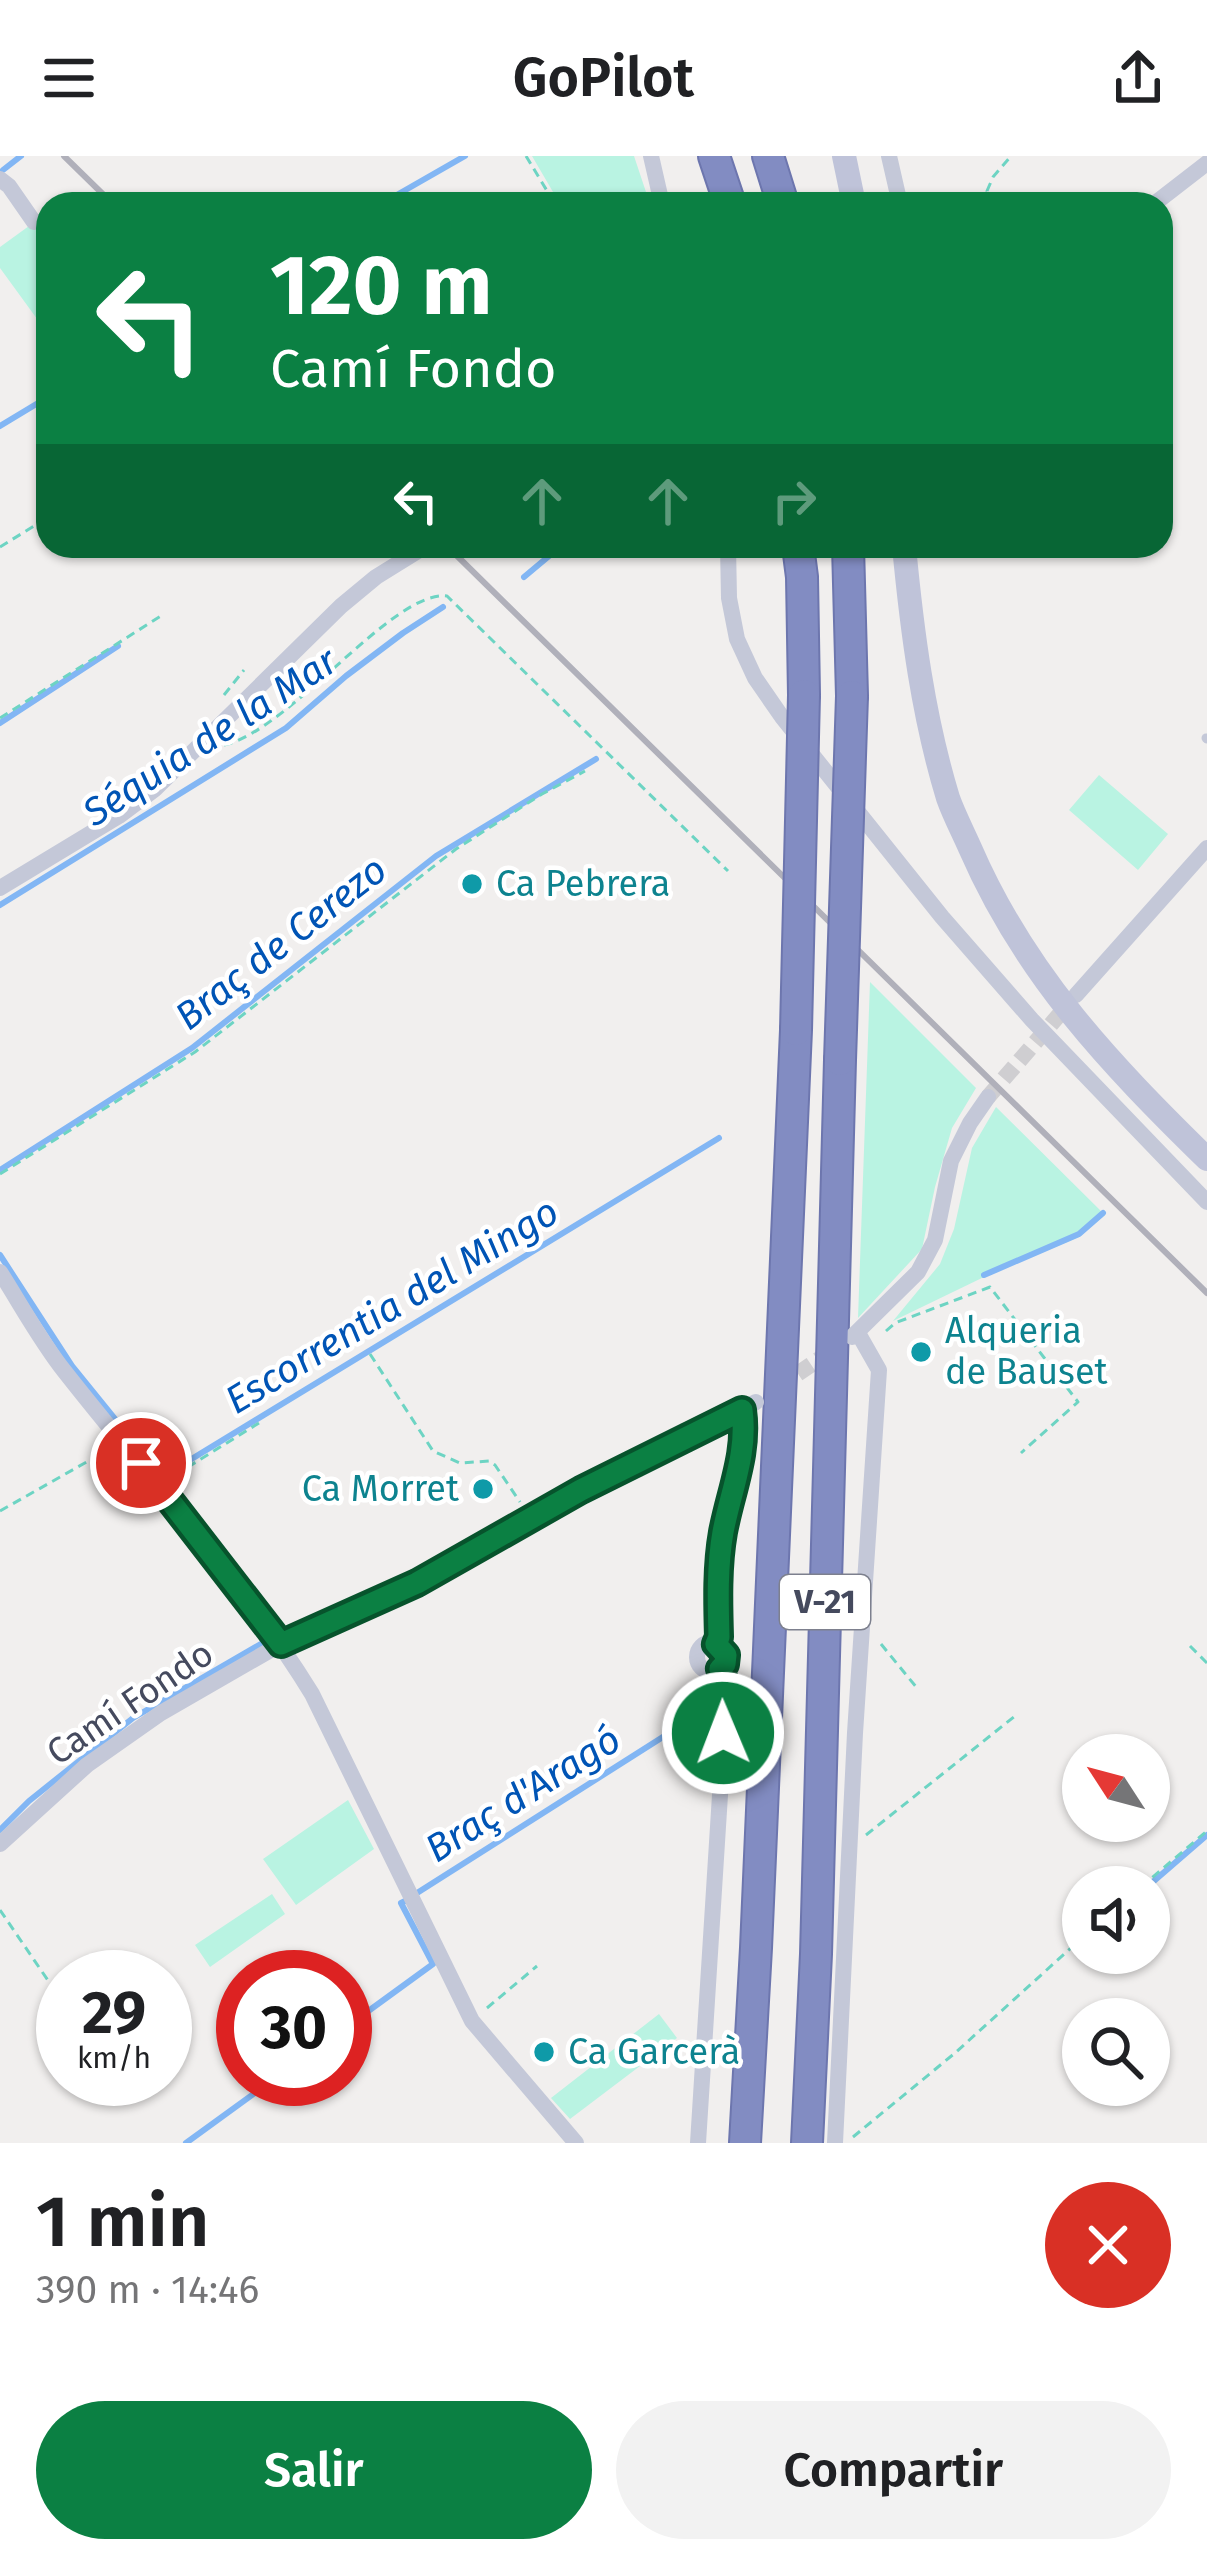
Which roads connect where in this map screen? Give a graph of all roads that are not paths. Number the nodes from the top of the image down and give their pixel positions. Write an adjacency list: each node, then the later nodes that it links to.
1 (651, 156): 8 (street)
2 (713, 156): 9 (highway)
3 (768, 156): 10 (highway)
4 (844, 156): 11 (main road)
5 (889, 156): 12 (street)
6 (1207, 163): 13 (street)
7 (0, 179): 14 (street)
8 (659, 192)
9 (726, 192)
10 (779, 192)
11 (852, 192)
12 (897, 192)
13 (1170, 192)
14 (34, 222)
15 (407, 558): 21 (street)
16 (728, 558): 25 (street)
17 (800, 558): 32 (highway, V-21, bridge)
18 (850, 558): 33 (highway, V-21, bridge)
19 (905, 558): 24 (main road)
20 (1207, 848): 22 (street)
21 (0, 888)
22 (1076, 995)
23 (988, 1097): 29 (street)
24 (1207, 1159)
25 (1207, 1202)
26 (0, 1272): 27 (street)
27 (281, 1644): 28 (street, Camí Fondo); 30 (street); 31 (street, Camí Fondo)
28 (0, 1844)
29 (843, 2141)
30 (576, 2143)
31 (698, 2143)
32 (745, 2143)
33 (807, 2143)

